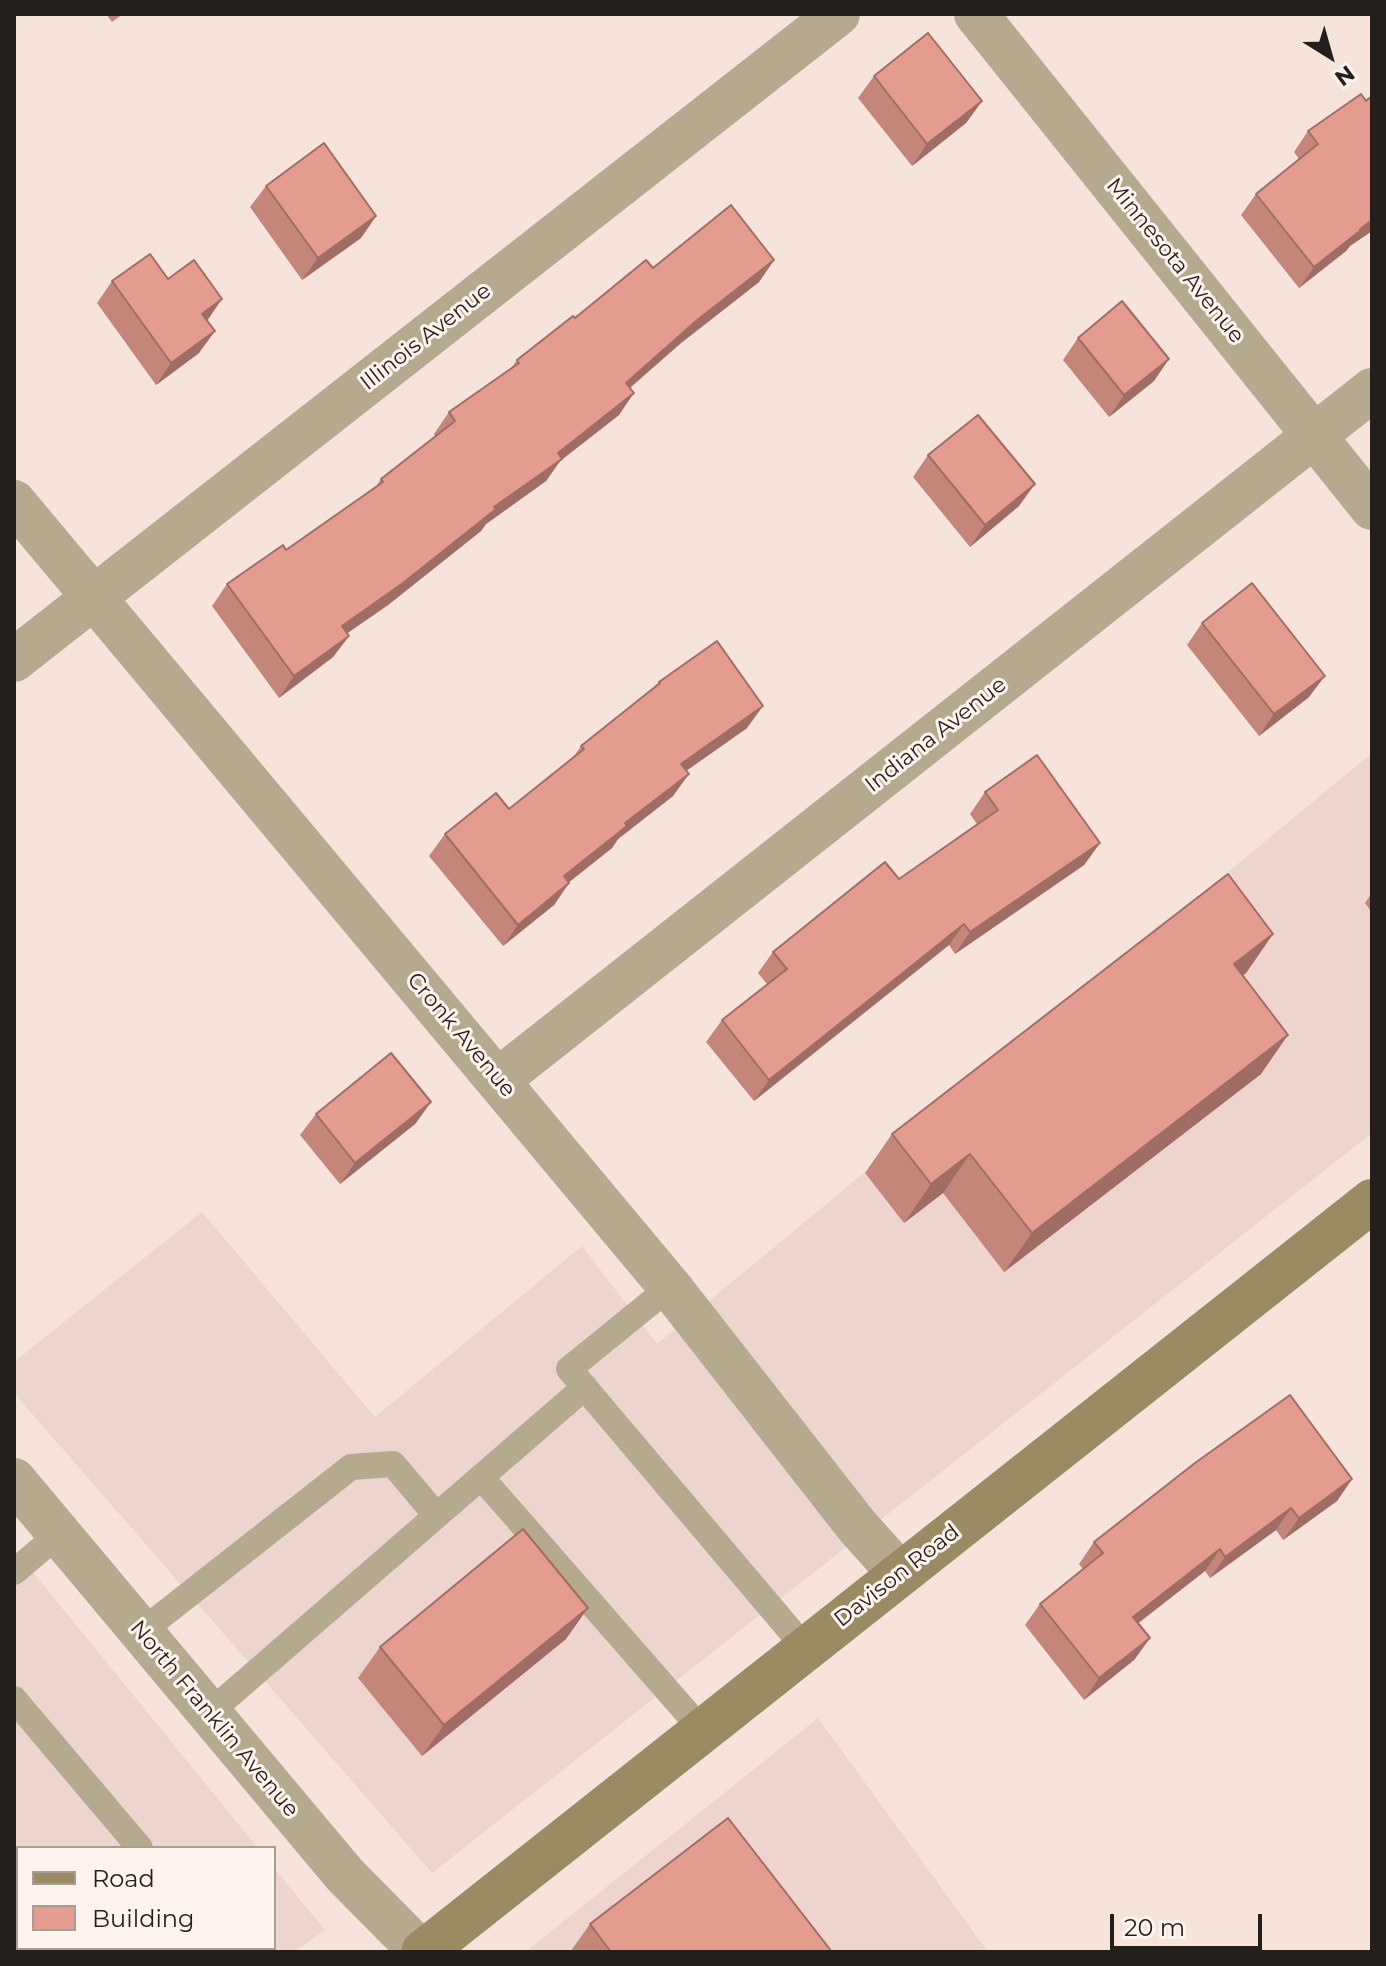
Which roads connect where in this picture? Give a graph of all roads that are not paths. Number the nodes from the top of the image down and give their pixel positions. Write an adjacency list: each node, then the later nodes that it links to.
1 (838, 14): 7 (street, Illinois Avenue)
2 (976, 14): 4 (street, Minnesota Avenue)
3 (1372, 390): 4 (street, Indiana Avenue)
4 (1316, 435): 6 (street, Minnesota Avenue); 9 (street, Indiana Avenue)
5 (14, 502): 7 (street, Cronk Avenue)
6 (1372, 508)
7 (95, 598): 8 (street, Illinois Avenue); 9 (street, Cronk Avenue)
8 (14, 660)
9 (498, 1080): 11 (street, Cronk Avenue)
10 (1372, 1201): 18 (main road, Davison Road)
11 (670, 1287): 12 (lane); 18 (street, Cronk Avenue)
12 (585, 1387): 13 (lane); 20 (lane)
13 (481, 1477): 15 (lane); 23 (lane)
14 (14, 1480): 16 (street, North Franklin Avenue)
15 (436, 1515): 19 (lane); 22 (lane)
16 (59, 1534): 17 (lane); 19 (street, North Franklin Avenue)
17 (14, 1572)
18 (900, 1574): 20 (main road, Davison Road)
19 (141, 1632): 22 (street, North Franklin Avenue)
20 (806, 1649): 23 (main road, Davison Road)
21 (14, 1699): 24 (lane)
22 (209, 1713): 25 (street, North Franklin Avenue)
23 (702, 1730): 25 (main road, Davison Road)
24 (138, 1846)
25 (422, 1952)

